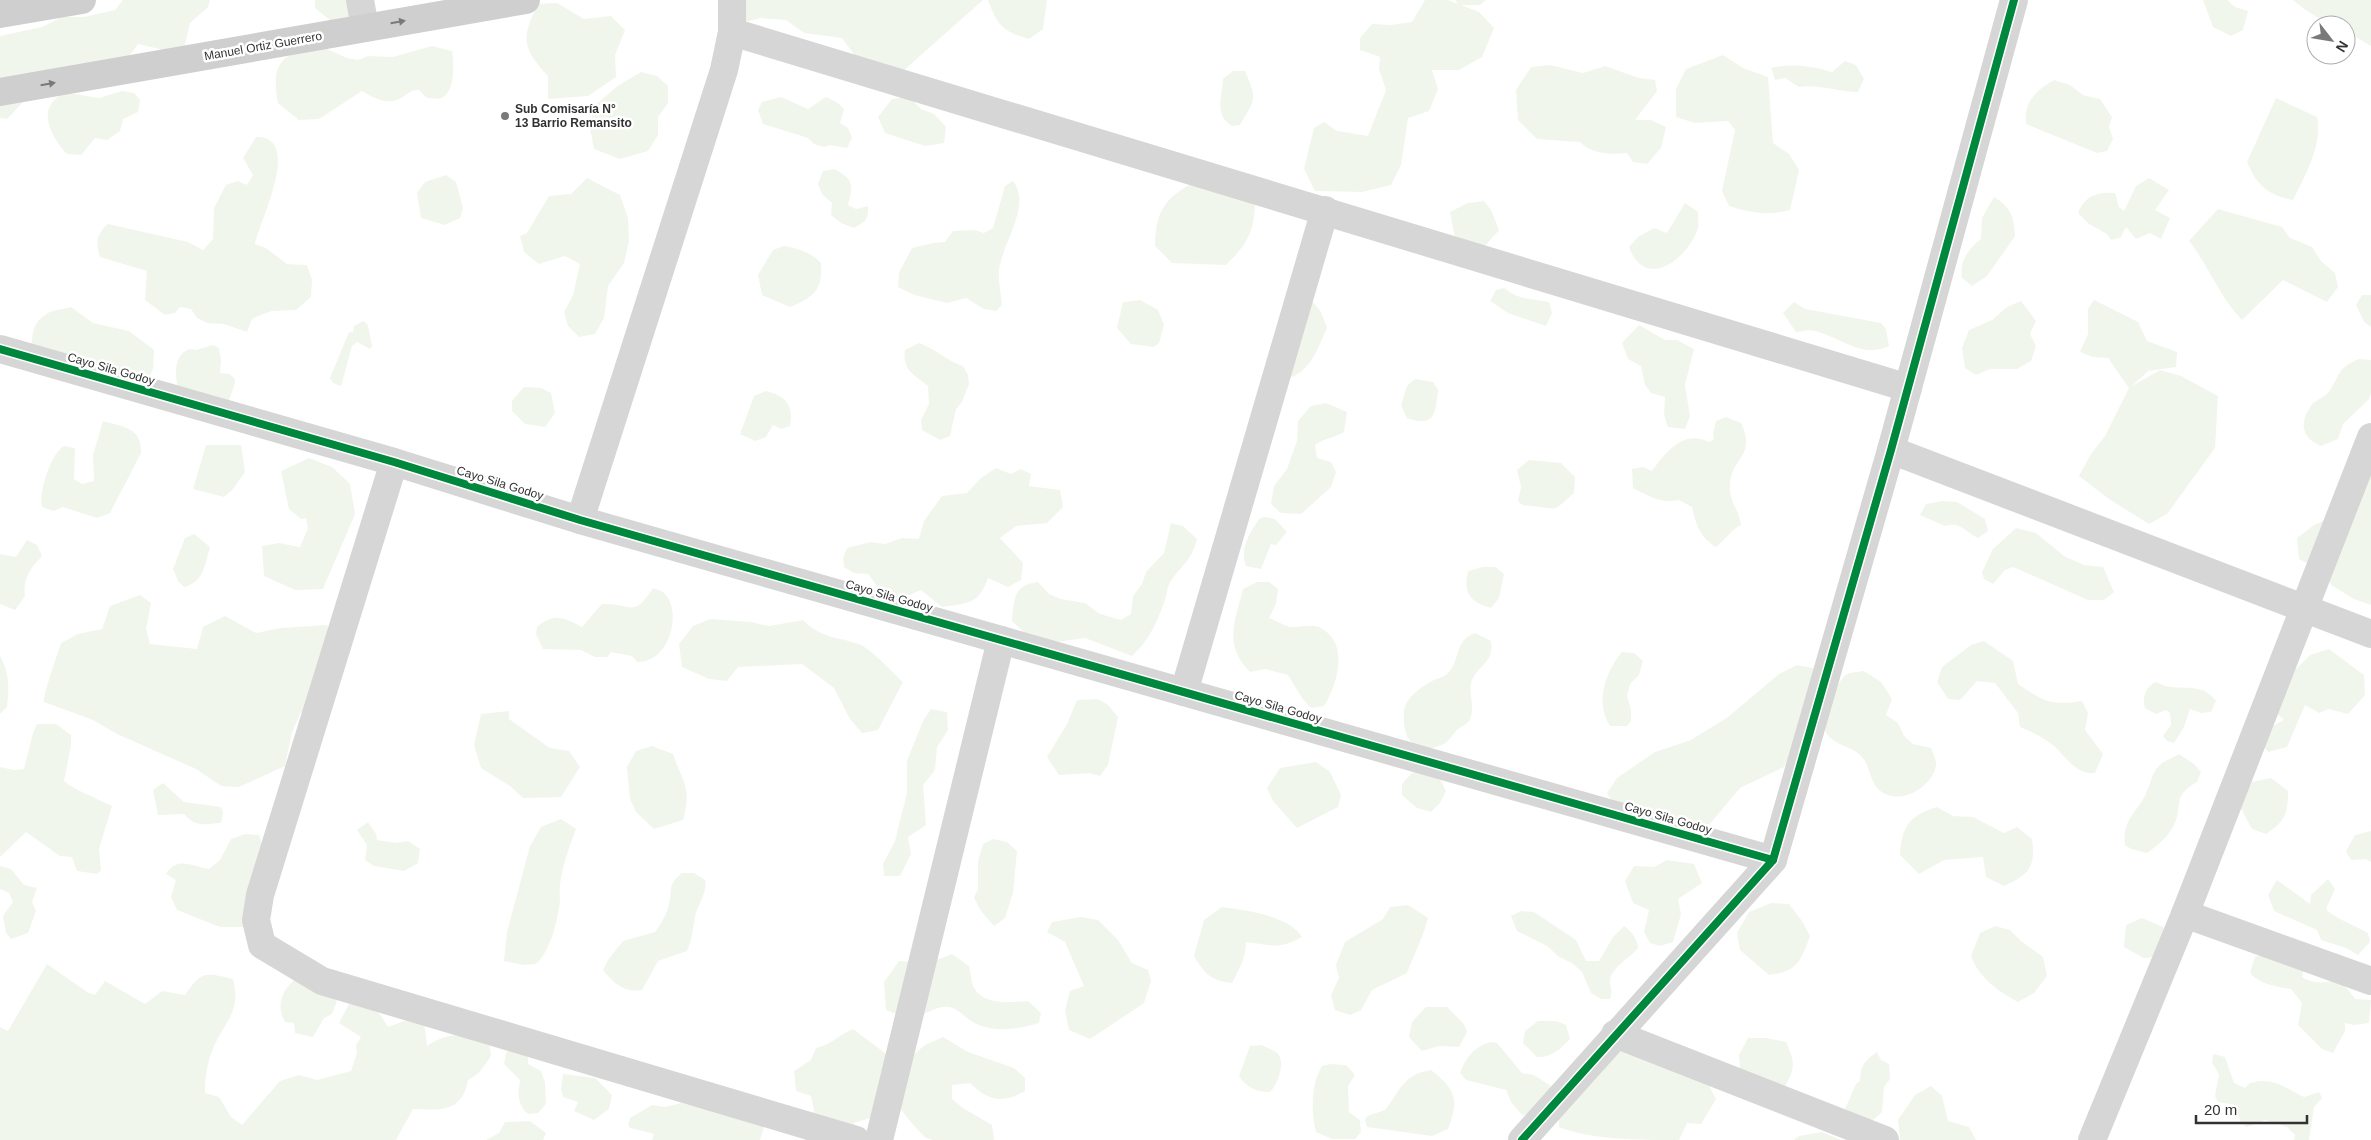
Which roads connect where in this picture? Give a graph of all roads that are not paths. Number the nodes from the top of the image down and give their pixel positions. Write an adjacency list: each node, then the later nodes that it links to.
1 (82, 0): 6 (street)
2 (360, 0): 7 (street)
3 (526, 0): 7 (street, Manuel Ortiz Guerrero, one-way to 3)
4 (732, 0): 8 (street)
5 (2014, 0): 12 (street)
6 (0, 14)
7 (365, 28): 9 (street, Manuel Ortiz Guerrero, one-way to 7)
8 (732, 32): 10 (street); 16 (street)
9 (0, 92)
10 (1325, 210): 12 (street); 20 (street)
11 (0, 349): 15 (street, Cayo Sila Godoy)
12 (1908, 388): 14 (street)
13 (2371, 437): 17 (street)
14 (1891, 450): 17 (street); 21 (street)
15 (394, 462): 16 (street, Cayo Sila Godoy); 25 (street)
16 (580, 520): 19 (street, Cayo Sila Godoy)
17 (2303, 608): 18 (street); 22 (street)
18 (2371, 634)
19 (1001, 640): 20 (street, Cayo Sila Godoy); 26 (street)
20 (1184, 692): 21 (street, Cayo Sila Godoy)
21 (1773, 860): 24 (street)
22 (2185, 914): 23 (street); 29 (street)
23 (2371, 981)
24 (1615, 1034): 27 (street); 28 (street)
25 (856, 1140)
26 (879, 1140)
27 (1522, 1140)
28 (1885, 1140)
29 (2092, 1140)

